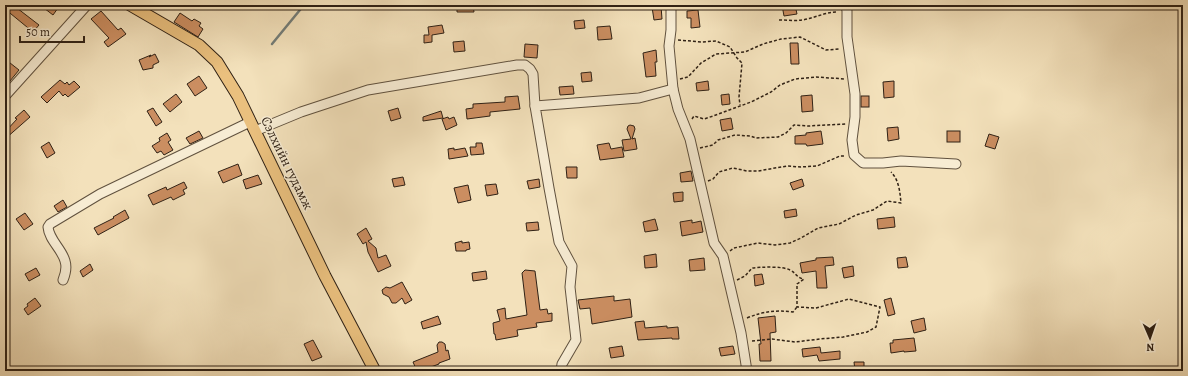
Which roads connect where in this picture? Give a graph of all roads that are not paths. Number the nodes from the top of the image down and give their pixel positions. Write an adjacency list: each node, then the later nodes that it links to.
1 (87, 5): 6 (street)
2 (130, 5): 8 (main road, Сэлхийн гудамж)
3 (671, 5): 5 (street)
4 (847, 8): 9 (street)
5 (673, 84): 7 (street); 13 (street)
6 (5, 96)
7 (535, 106): 8 (street); 12 (street)
8 (253, 127): 10 (street); 11 (main road, Сэлхийн гудамж)
9 (956, 164)
10 (64, 280)
11 (375, 371)
12 (561, 371)
13 (747, 371)

